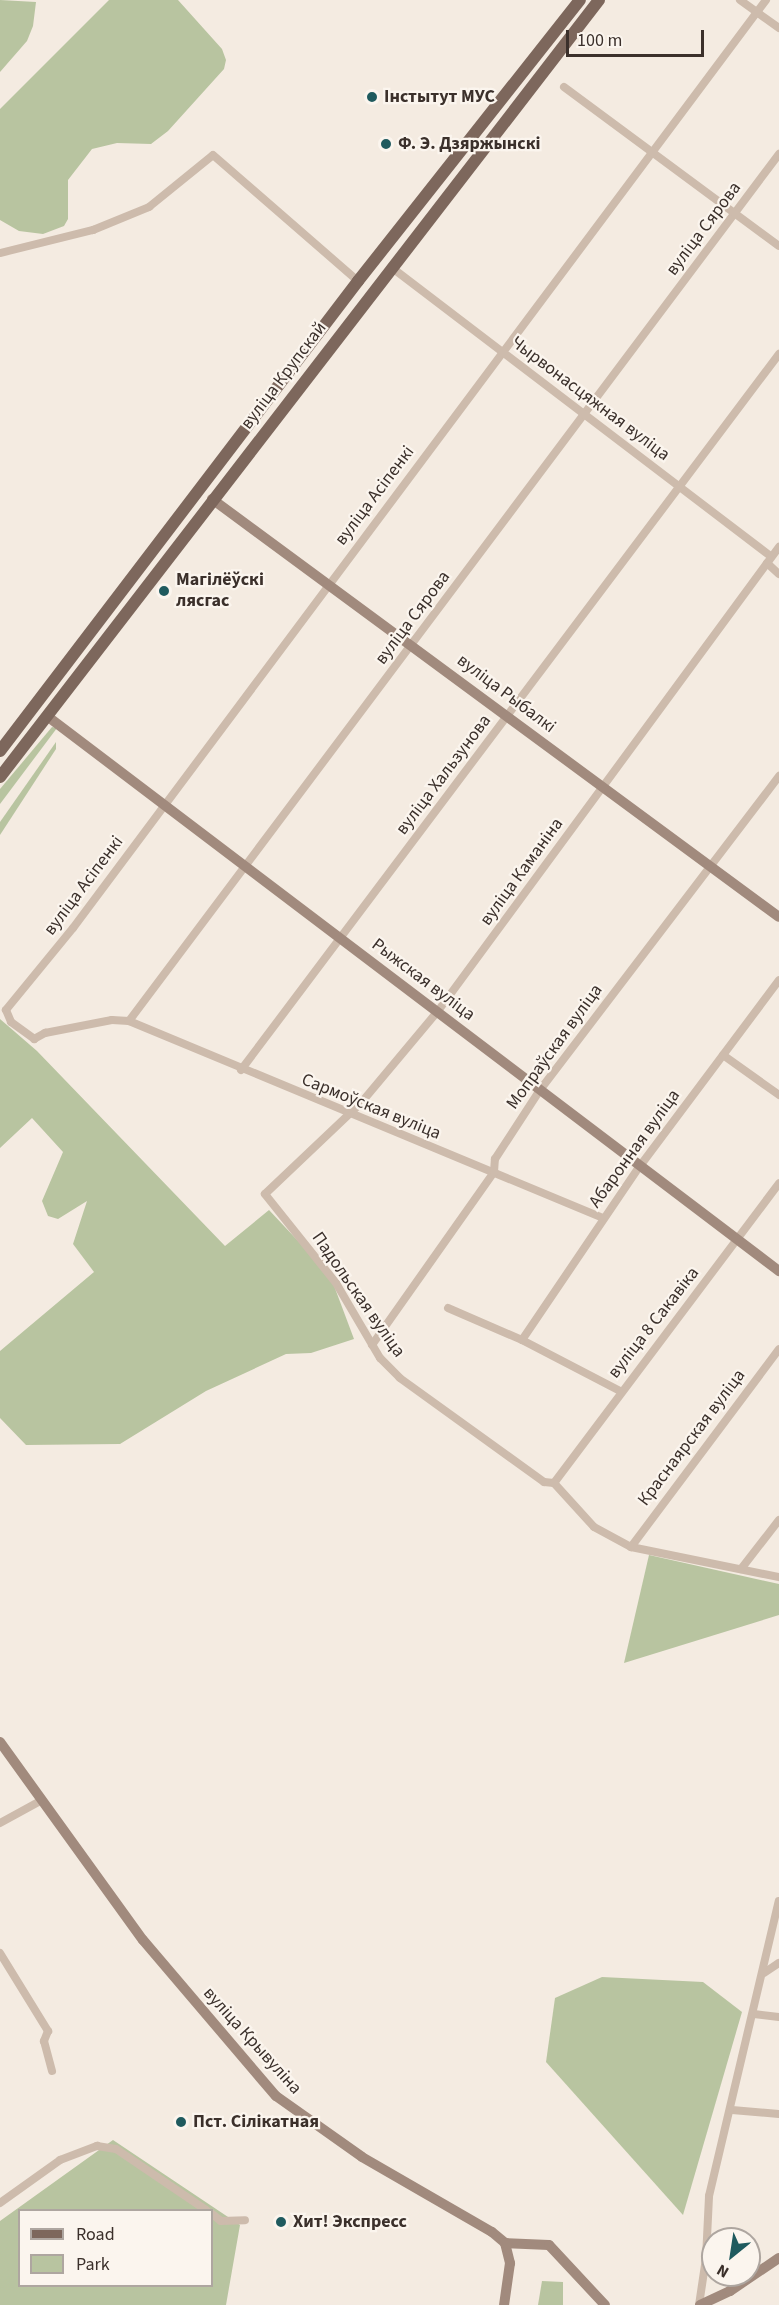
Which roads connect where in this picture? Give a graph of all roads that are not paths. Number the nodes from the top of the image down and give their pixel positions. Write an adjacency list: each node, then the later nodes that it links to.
1 (580, 0): 14 (main road, вуліца Крупскай)
2 (599, 0): 13 (main road, вуліца Крупскай)
3 (740, 0): 5 (street)
4 (766, 0): 5 (street, вуліца Асіпенкі)
5 (756, 12): 6 (street); 8 (street, вуліца Асіпенкі)
6 (779, 27)
7 (564, 87): 8 (street)
8 (651, 152): 10 (street); 15 (street, вуліца Асіпенкі)
9 (779, 154): 10 (street, вуліца Сярова)
10 (734, 214): 11 (street); 17 (street, вуліца Сярова)
11 (779, 246)
12 (0, 253): 14 (street)
13 (391, 267): 15 (street, Чырвонасцяжная вуліца); 19 (main road, вуліца Крупскай)
14 (358, 282): 27 (main road, вуліца Крупскай)
15 (503, 352): 17 (street, Чырвонасцяжная вуліца); 23 (street, вуліца Асіпенкі)
16 (779, 354): 18 (street, вуліца Хальзунова)
17 (585, 414): 18 (street, Чырвонасцяжная вуліца); 24 (street, вуліца Сярова)
18 (680, 486): 21 (street, Чырвонасцяжная вуліца); 25 (street, вуліца Хальзунова)
19 (212, 499): 23 (street, вуліца Рыбалкі); 26 (main road, вуліца Крупскай)
20 (779, 547): 21 (street, вуліца Каманіна)
21 (769, 560): 22 (street, Чырвонасцяжная вуліца); 30 (street, вуліца Каманіна)
22 (779, 573)
23 (328, 584): 24 (street, вуліца Рыбалкі); 31 (street, вуліца Асіпенкі)
24 (411, 645): 25 (street, вуліца Рыбалкі); 32 (street, вуліца Сярова)
25 (507, 715): 30 (street, вуліца Рыбалкі); 35 (street, вуліца Хальзунова)
26 (47, 716): 29 (main road, вуліца Крупскай); 31 (street, Рыжская вуліца)
27 (0, 751)
28 (779, 776): 33 (street, Мопраўская вуліца)
29 (0, 777)
30 (603, 787): 33 (street, вуліца Рыбалкі); 37 (street, вуліца Каманіна)
31 (164, 805): 32 (street, Рыжская вуліца); 38 (street, вуліца Асіпенкі)
32 (246, 867): 35 (street, Рыжская вуліца); 38 (street, вуліца Сярова)
33 (711, 867): 34 (street, вуліца Рыбалкі); 41 (street, Мопраўская вуліца)
34 (779, 917)
35 (340, 938): 37 (street, Рыжская вуліца); 40 (street, вуліца Хальзунова)
36 (779, 980): 39 (street, Абаронная вуліца)
37 (438, 1011): 41 (street, Рыжская вуліца); 43 (street, вуліца Каманіна)
38 (129, 1021): 40 (street, Сармоўская вуліца)
39 (723, 1055): 42 (street); 44 (street, Абаронная вуліца)
40 (241, 1070): 43 (street, Сармоўская вуліца)
41 (540, 1090): 44 (street, Рыжская вуліца); 45 (street, Мопраўская вуліца)
42 (779, 1095)
43 (349, 1115): 45 (street, Сармоўская вуліца); 47 (street, вуліца Каманіна)
44 (640, 1166): 48 (street, Абаронная вуліца); 49 (street, Рыжская вуліца)
45 (494, 1172): 48 (street, Сармоўская вуліца); 53 (street, Мопраўская вуліца)
46 (779, 1183): 49 (street, вуліца 8 Сакавіка)
47 (266, 1194): 53 (street, Падольская вуліца)
48 (603, 1218): 52 (street, Абаронная вуліца)
49 (738, 1239): 50 (street, Рыжская вуліца); 55 (street, вуліца 8 Сакавіка)
50 (779, 1271)
51 (448, 1308): 52 (street)
52 (522, 1340): 55 (street)
53 (372, 1346): 56 (street, Падольская вуліца)
54 (779, 1349): 58 (street, Краснаярская вуліца)
55 (620, 1391): 56 (street, вуліца 8 Сакавіка)
56 (554, 1483): 58 (street)
57 (779, 1520): 59 (street)
58 (631, 1547): 59 (street)
59 (741, 1569): 60 (street)
60 (779, 1577)
61 (0, 1742): 62 (street, вуліца Крывуліна)
62 (42, 1800): 63 (street); 77 (street, вуліца Крывуліна)
63 (0, 1823)
64 (779, 1901): 67 (street)
65 (0, 1953): 70 (street)
66 (779, 1963): 67 (street)
67 (764, 1973): 68 (street)
68 (754, 2014): 69 (street); 71 (street)
69 (779, 2017)
70 (52, 2071)
71 (732, 2110): 72 (street); 81 (street)
72 (779, 2114)
73 (0, 2203): 74 (street)
74 (203, 2209)
75 (213, 2215): 76 (street)
76 (245, 2220)
77 (505, 2243): 79 (street); 80 (street)
78 (779, 2258): 81 (street)
79 (504, 2305)
80 (605, 2305)
81 (699, 2305)

